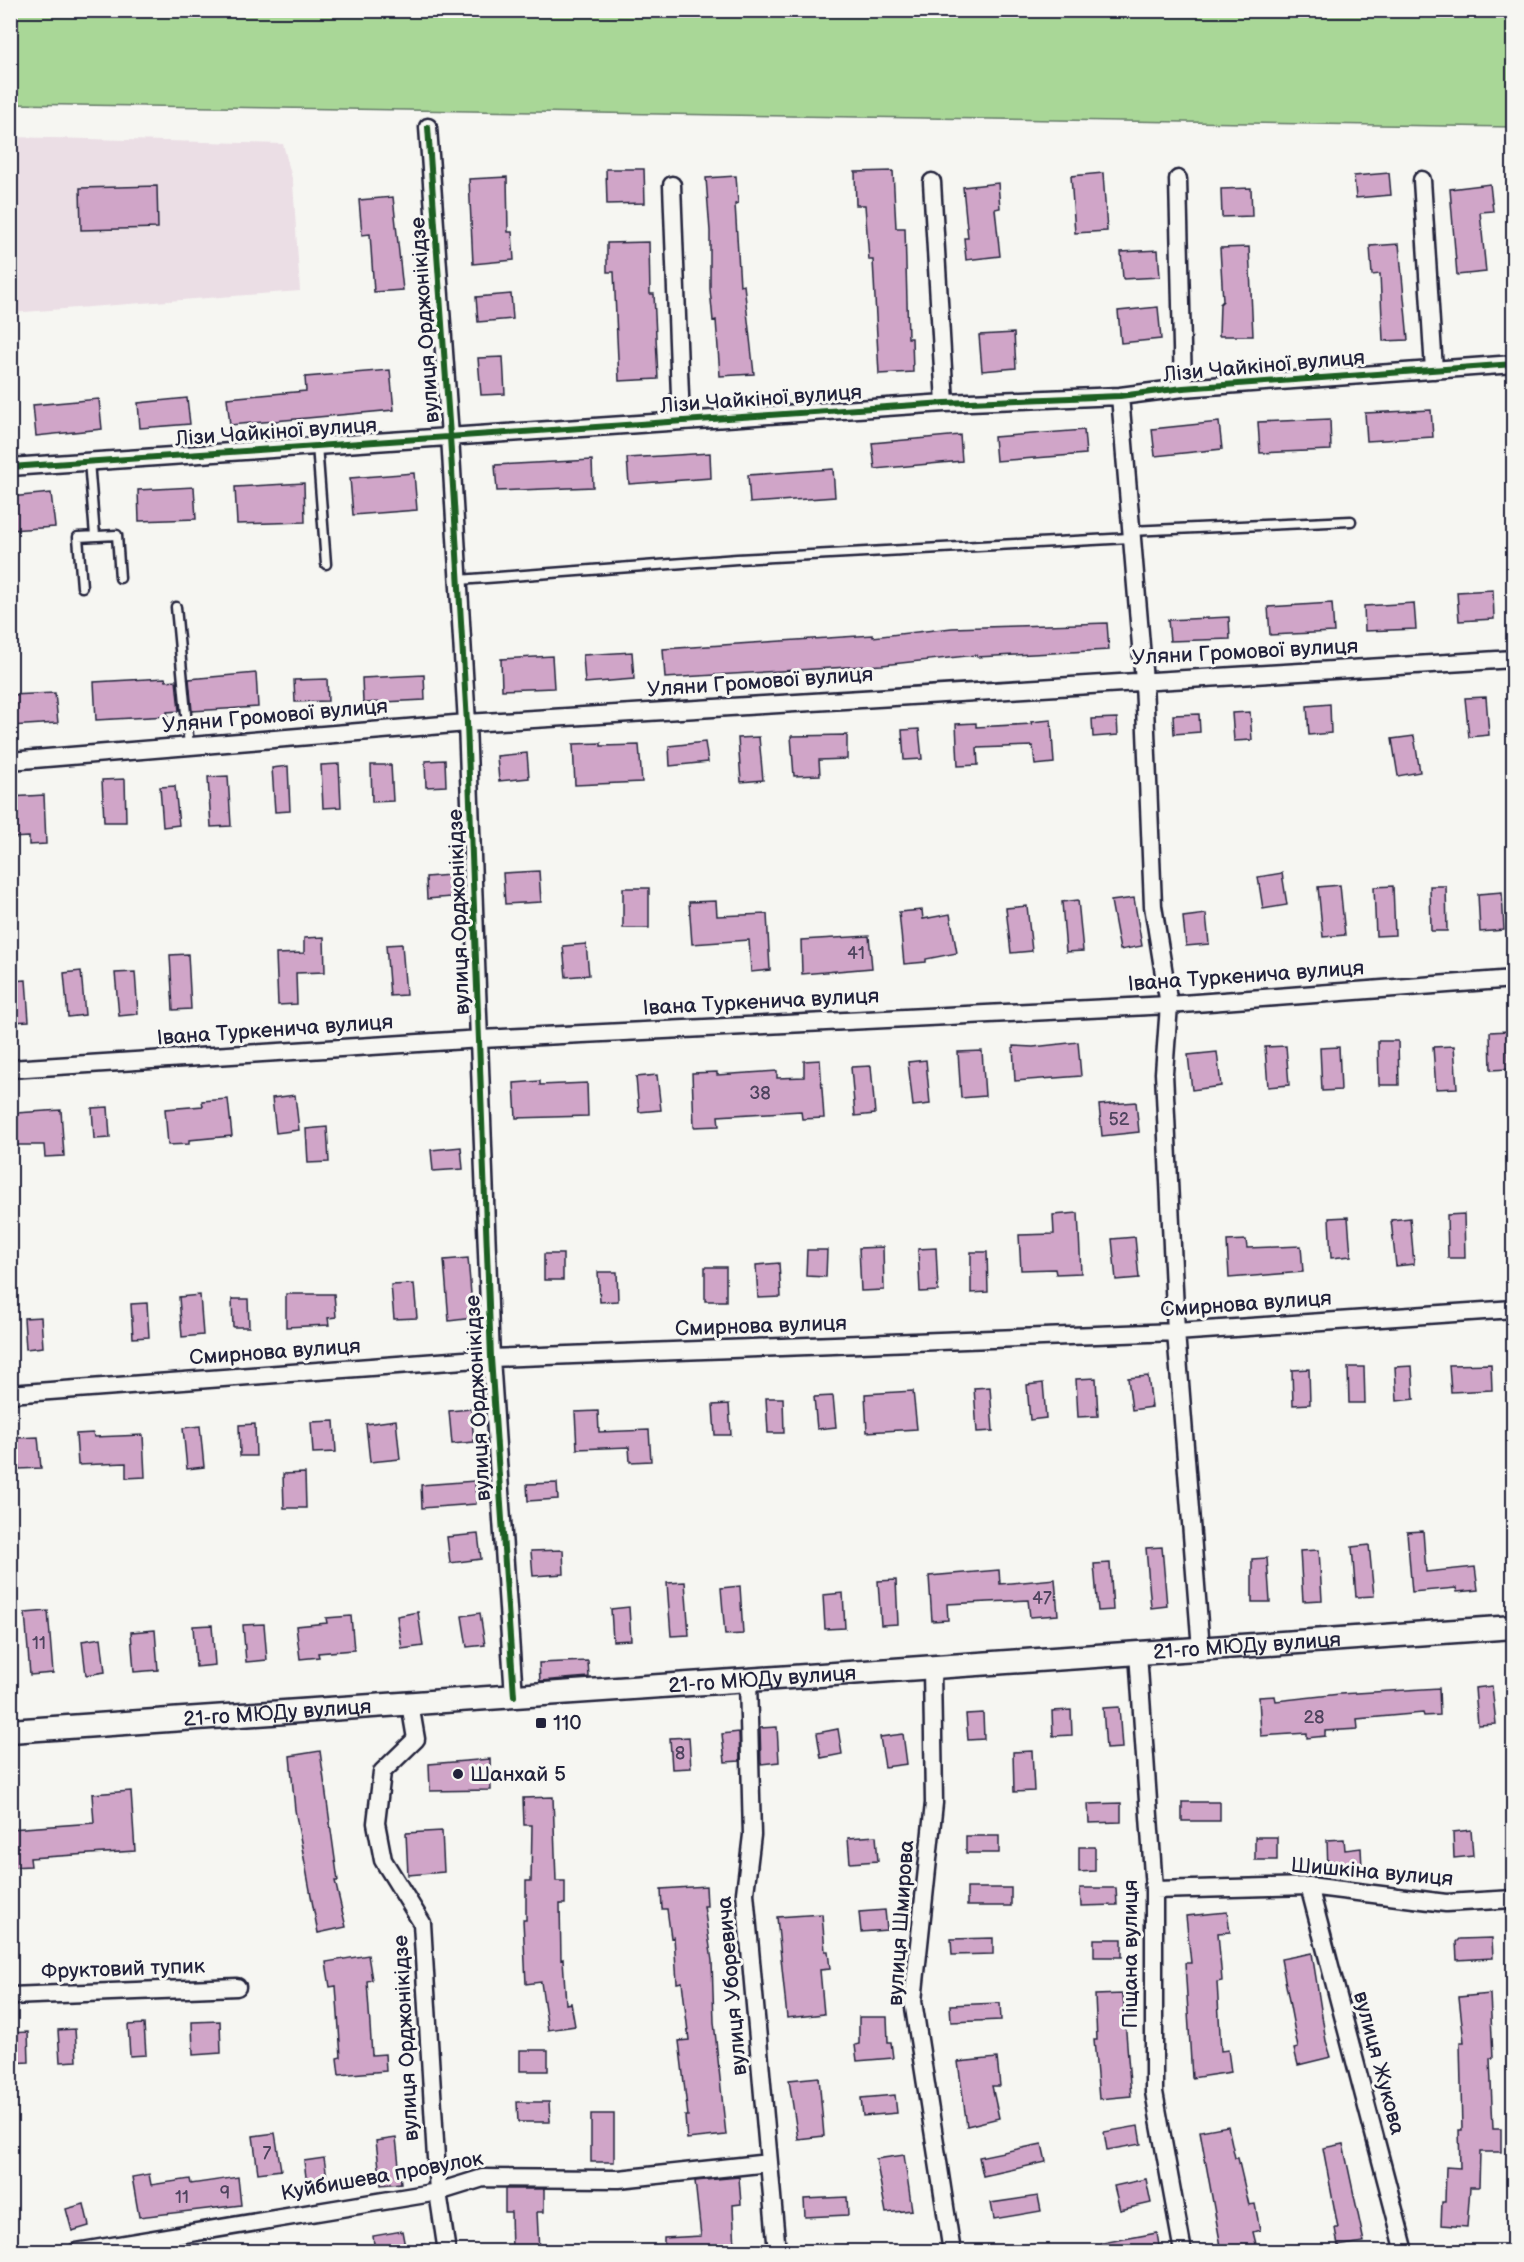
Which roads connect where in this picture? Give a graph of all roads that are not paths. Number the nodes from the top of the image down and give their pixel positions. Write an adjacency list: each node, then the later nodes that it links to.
1 (428, 128): 12 (street, вулиця Орджонікідзе)
2 (1178, 179): 8 (street)
3 (1422, 180): 7 (street)
4 (932, 183): 10 (street)
5 (672, 185): 11 (street)
6 (1514, 364): 7 (street, Лізи Чайкіної вулиця)
7 (1434, 369): 8 (street, Лізи Чайкіної вулиця)
8 (1183, 388): 9 (street, Лізи Чайкіної вулиця)
9 (1120, 396): 10 (street, Лізи Чайкіної вулиця); 17 (street)
10 (945, 402): 11 (street, Лізи Чайкіної вулиця)
11 (681, 421): 12 (street, Лізи Чайкіної вулиця)
12 (450, 436): 13 (street, Лізи Чайкіної вулиця); 21 (street, вулиця Орджонікідзе)
13 (317, 445): 14 (street, Лізи Чайкіної вулиця); 19 (lane)
14 (89, 461): 15 (street, Лізи Чайкіної вулиця); 18 (lane)
15 (10, 467)
16 (1351, 521): 17 (lane)
17 (1130, 535): 21 (lane); 25 (street)
18 (95, 536): 20 (lane); 22 (lane)
19 (326, 564)
20 (120, 578)
21 (459, 580): 26 (street, вулиця Орджонікідзе)
22 (82, 587)
23 (176, 608): 27 (lane)
24 (1514, 659): 25 (street, Уляни Громової вулиця)
25 (1144, 681): 26 (street, Уляни Громової вулиця); 30 (street)
26 (467, 723): 27 (street, Уляни Громової вулиця); 31 (street, вулиця Орджонікідзе)
27 (189, 746): 28 (street, Уляни Громової вулиця)
28 (10, 760)
29 (1514, 979): 30 (street, Івана Туркенича вулиця)
30 (1169, 1005): 31 (street, Івана Туркенича вулиця); 34 (street)
31 (481, 1039): 32 (street, Івана Туркенича вулиця); 35 (street, вулиця Орджонікідзе)
32 (10, 1069)
33 (1514, 1309): 34 (street, Смирнова вулиця)
34 (1176, 1332): 35 (street, Смирнова вулиця); 38 (street)
35 (491, 1358): 36 (street, Смирнова вулиця); 42 (street, вулиця Орджонікідзе)
36 (10, 1394)
37 (1514, 1627): 38 (street, 21-го МЮДу вулиця)
38 (1201, 1649): 39 (street, 21-го МЮДу вулиця)
39 (1138, 1653): 40 (street, 21-го МЮДу вулиця); 46 (street, Піщана вулиця)
40 (932, 1668): 41 (street, 21-го МЮДу вулиця); 55 (street, вулиця Шмирова)
41 (748, 1680): 42 (street, 21-го МЮДу вулиця); 50 (street, вулиця Уборевича)
42 (514, 1696): 43 (street, 21-го МЮДу вулиця)
43 (410, 1704): 44 (street, 21-го МЮДу вулиця); 51 (street, вулиця Орджонікідзе)
44 (10, 1731)
45 (1309, 1886): 46 (street, Шишкіна вулиця); 47 (street, Шишкіна вулиця); 57 (street, вулиця Жукова)
46 (1154, 1890): 56 (street, Піщана вулиця)
47 (1514, 1899)
48 (237, 1987): 49 (street, Фруктовий тупик)
49 (10, 1996)
50 (769, 2163): 51 (street, Куйбишева провулок); 54 (street, вулиця Уборевича)
51 (438, 2192): 52 (street, Куйбишева провулок); 53 (street, вулиця Орджонікідзе)
52 (76, 2252)
53 (447, 2252)
54 (777, 2252)
55 (952, 2252)
56 (1184, 2252)
57 (1405, 2252)

